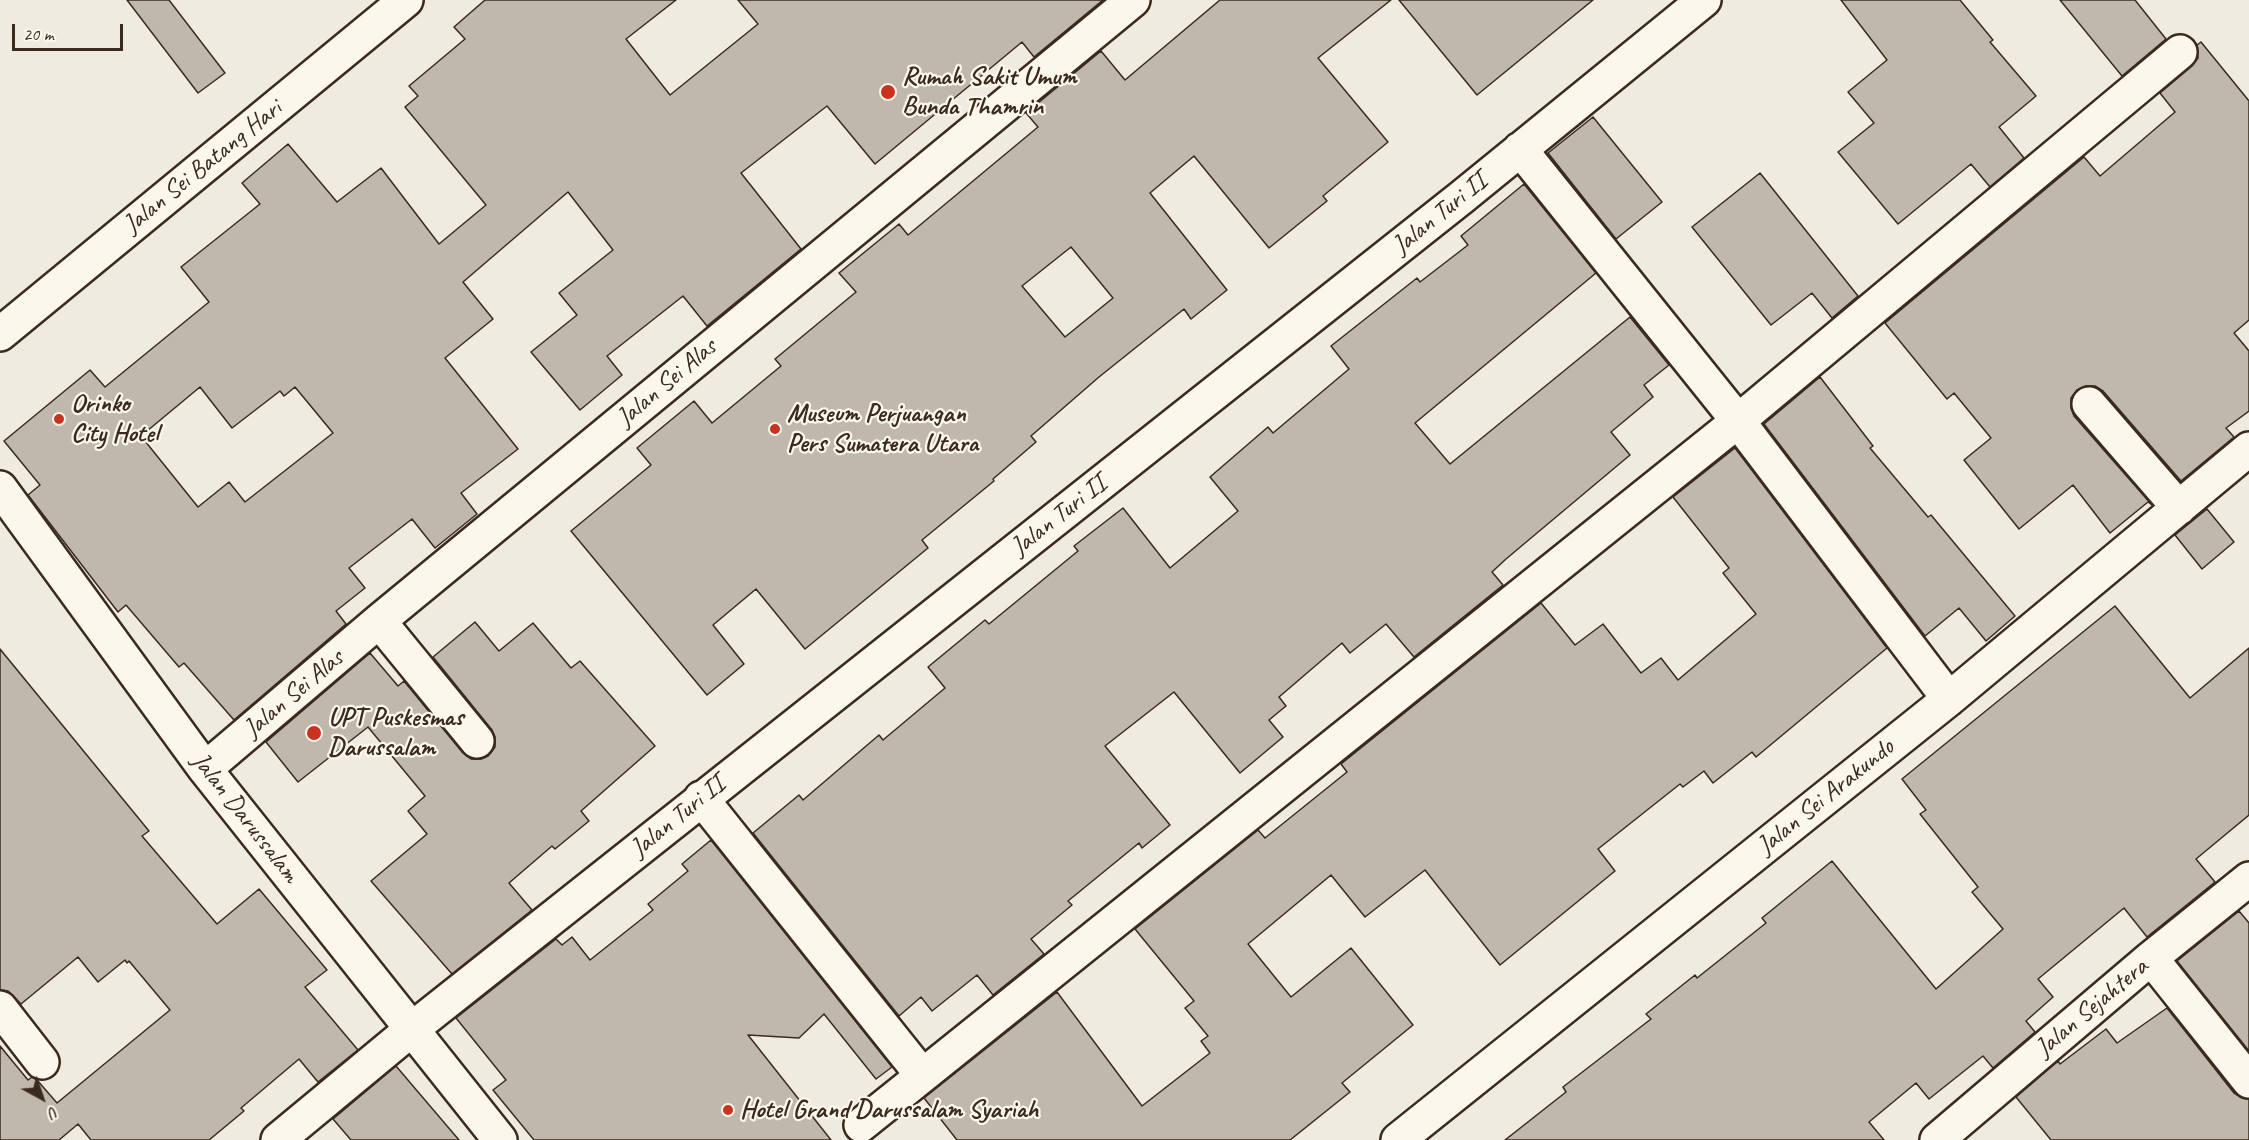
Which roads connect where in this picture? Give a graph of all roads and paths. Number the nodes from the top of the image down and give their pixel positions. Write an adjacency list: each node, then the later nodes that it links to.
1 (406, 0): 6 (street, Jalan Sei Batang Hari)
2 (1133, 0): 12 (street, Jalan Sei Alas)
3 (1704, 0): 5 (street, Jalan Turi II)
4 (2180, 52): 8 (street)
5 (1520, 148): 8 (street); 16 (street, Jalan Turi II)
6 (0, 334)
7 (2089, 404): 11 (street)
8 (1738, 421): 13 (street); 22 (street)
9 (2249, 449): 11 (street, Jalan Sei Arakundo)
10 (0, 488): 15 (street, Jalan Darussalam)
11 (2179, 508): 13 (street, Jalan Sei Arakundo)
12 (379, 621): 14 (street); 15 (street, Jalan Sei Alas)
13 (1949, 699): 27 (street, Jalan Sei Arakundo)
14 (477, 741)
15 (205, 769): 20 (street, Jalan Darussalam)
16 (702, 798): 20 (street, Jalan Turi II); 22 (street)
17 (2249, 879): 18 (street, Jalan Sejahtera)
18 (2151, 958): 23 (street); 28 (street, Jalan Sejahtera)
19 (0, 1008): 21 (street)
20 (412, 1029): 25 (street, Jalan Turi II); 26 (street, Jalan Darussalam)
21 (42, 1062)
22 (922, 1075): 24 (street)
23 (2249, 1081)
24 (861, 1125)
25 (278, 1140)
26 (500, 1140)
27 (1398, 1140)
28 (1937, 1140)

